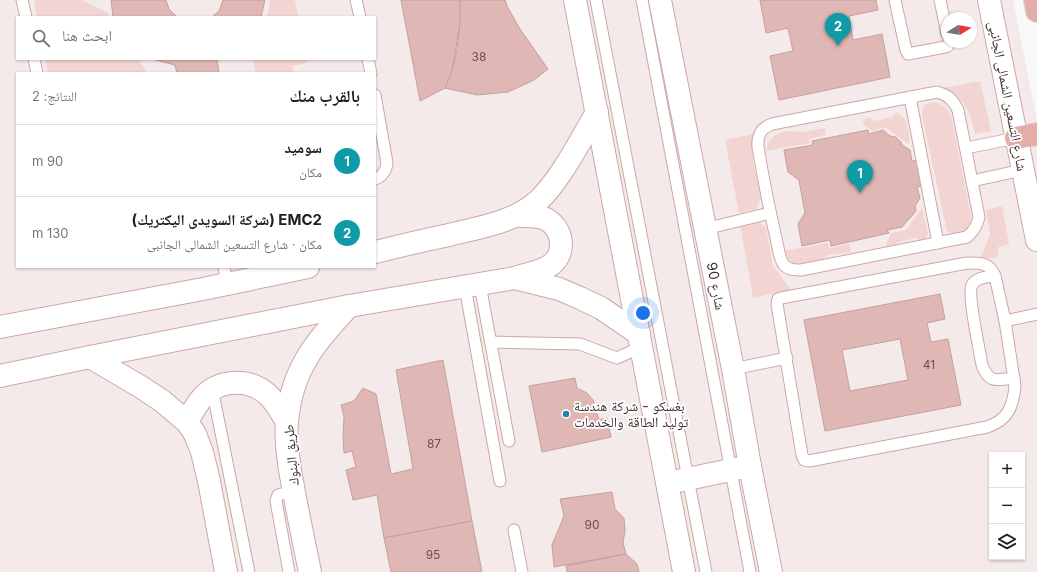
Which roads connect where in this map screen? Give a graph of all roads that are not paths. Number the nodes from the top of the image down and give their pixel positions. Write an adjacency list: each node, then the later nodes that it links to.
1 (22, 0): 13 (lane)
2 (356, 0): 14 (lane)
3 (576, 0): 22 (street)
4 (596, 0): 58 (lane)
5 (642, 0): 56 (lane)
6 (660, 0): 31 (street, شارع 90)
7 (896, 0): 15 (lane)
8 (940, 0): 12 (lane)
9 (989, 0): 24 (street, شارع التسعين الشمالى الجانبى)
10 (1035, 0): 11 (main road)
11 (1037, 11)
12 (942, 12)
13 (26, 16)
14 (360, 16)
15 (941, 48)
16 (34, 60): 18 (lane)
17 (368, 60): 19 (lane)
18 (37, 72)
19 (371, 72)
20 (910, 97): 25 (lane); 29 (lane); 33 (lane)
21 (376, 105): 23 (lane)
22 (597, 112): 30 (street); 45 (street)
23 (378, 126): 27 (lane)
24 (1027, 136): 25 (lane); 26 (street, شارع التسعين الشمالى الجانبى)
25 (966, 148): 28 (lane)
26 (1022, 170): 28 (lane); 32 (street, شارع التسعين الشمالى الجانبى)
27 (376, 178)
28 (972, 181): 33 (lane)
29 (770, 213): 31 (lane); 33 (lane)
30 (516, 216): 34 (street); 39 (street)
31 (705, 229): 49 (street, شارع 90)
32 (1037, 240)
33 (938, 243)
34 (376, 252)
35 (299, 268): 36 (street)
36 (253, 273): 37 (street)
37 (226, 276): 44 (street)
38 (995, 276): 43 (lane); 48 (lane); 51 (lane)
39 (515, 278): 40 (street); 45 (street)
40 (472, 286): 41 (street); 46 (lane); 57 (lane)
41 (349, 306): 47 (street); 54 (street, طريق البنوك)
42 (1037, 314): 43 (lane)
43 (1005, 321): 51 (lane)
44 (0, 326)
45 (640, 340): 46 (lane); 58 (street)
46 (491, 342): 55 (lane)
47 (90, 357): 50 (street); 53 (street)
48 (787, 358): 49 (lane); 51 (lane)
49 (733, 369): 56 (street, شارع 90)
50 (0, 376)
51 (1014, 378)
52 (212, 388): 53 (street); 54 (street); 62 (lane)
53 (186, 422): 61 (street)
54 (287, 422): 59 (street, طريق البنوك)
55 (509, 441)
56 (740, 468): 58 (street); 68 (lane); 69 (street, شارع 90)
57 (500, 480)
58 (678, 481): 66 (street); 67 (lane)
59 (294, 491): 63 (lane); 64 (street, طريق البنوك)
60 (514, 530): 65 (lane)
61 (226, 572)
62 (249, 572)
63 (289, 572)
64 (310, 572)
65 (522, 572)
66 (684, 572)
67 (706, 572)
68 (750, 572)
69 (770, 572)

